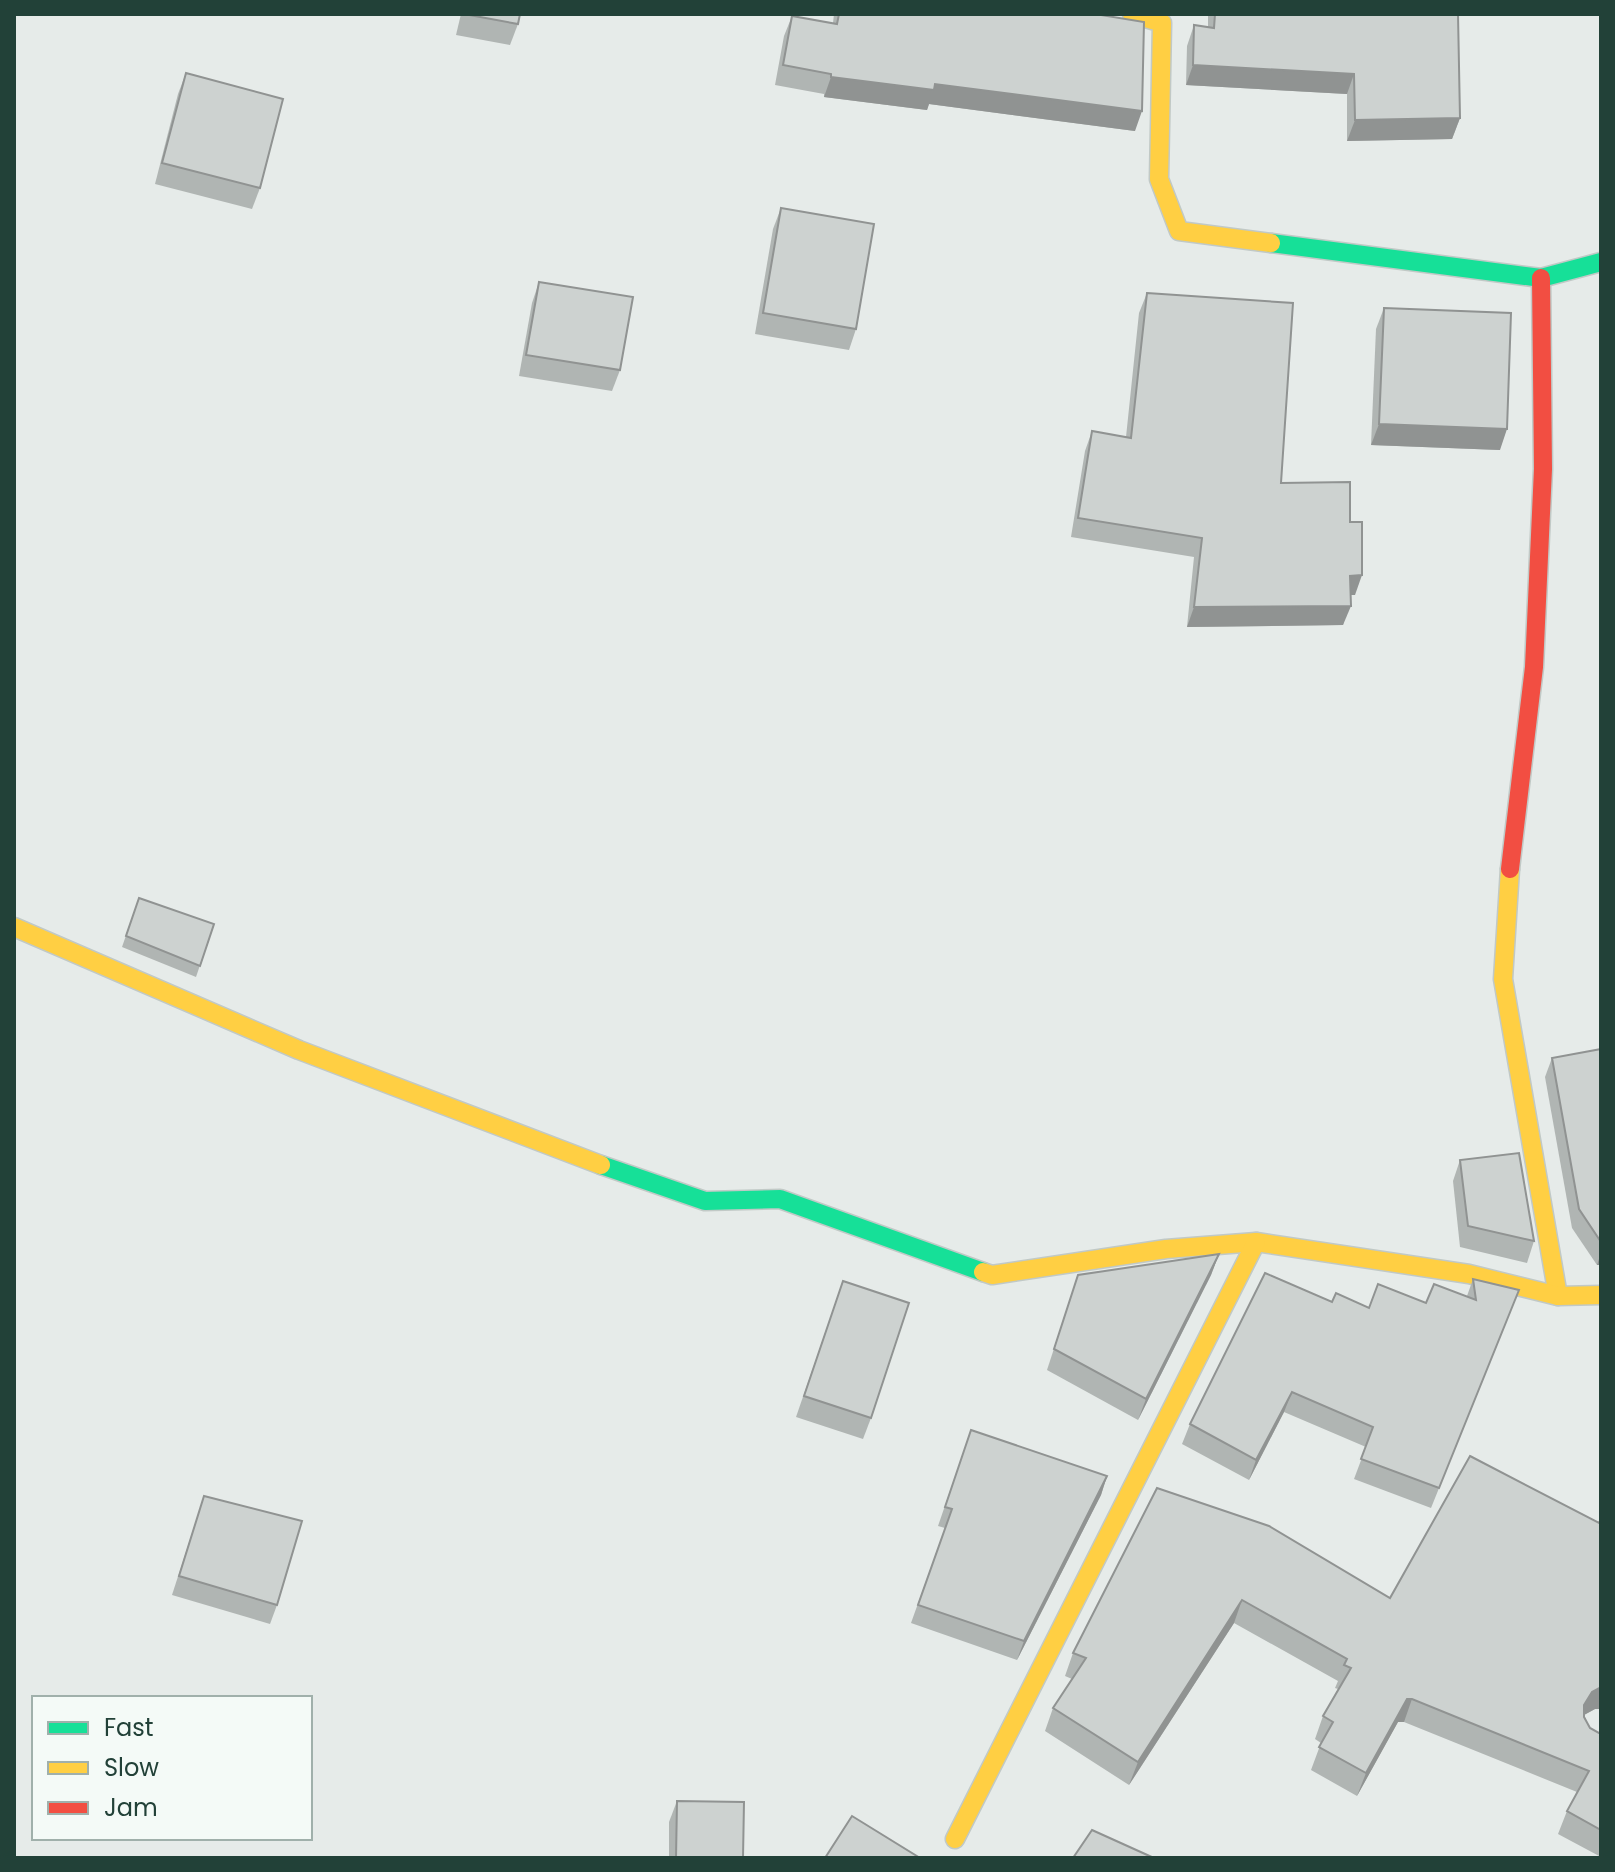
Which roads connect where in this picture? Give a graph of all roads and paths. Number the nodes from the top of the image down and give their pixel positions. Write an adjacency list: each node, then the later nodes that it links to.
1 (1132, 14): 3 (street)
2 (1601, 262): 3 (street)
3 (1541, 278): 7 (street)
4 (14, 927): 5 (street)
5 (1256, 1242): 7 (street); 8 (street)
6 (1601, 1295): 7 (street)
7 (1558, 1296)
8 (955, 1839)

